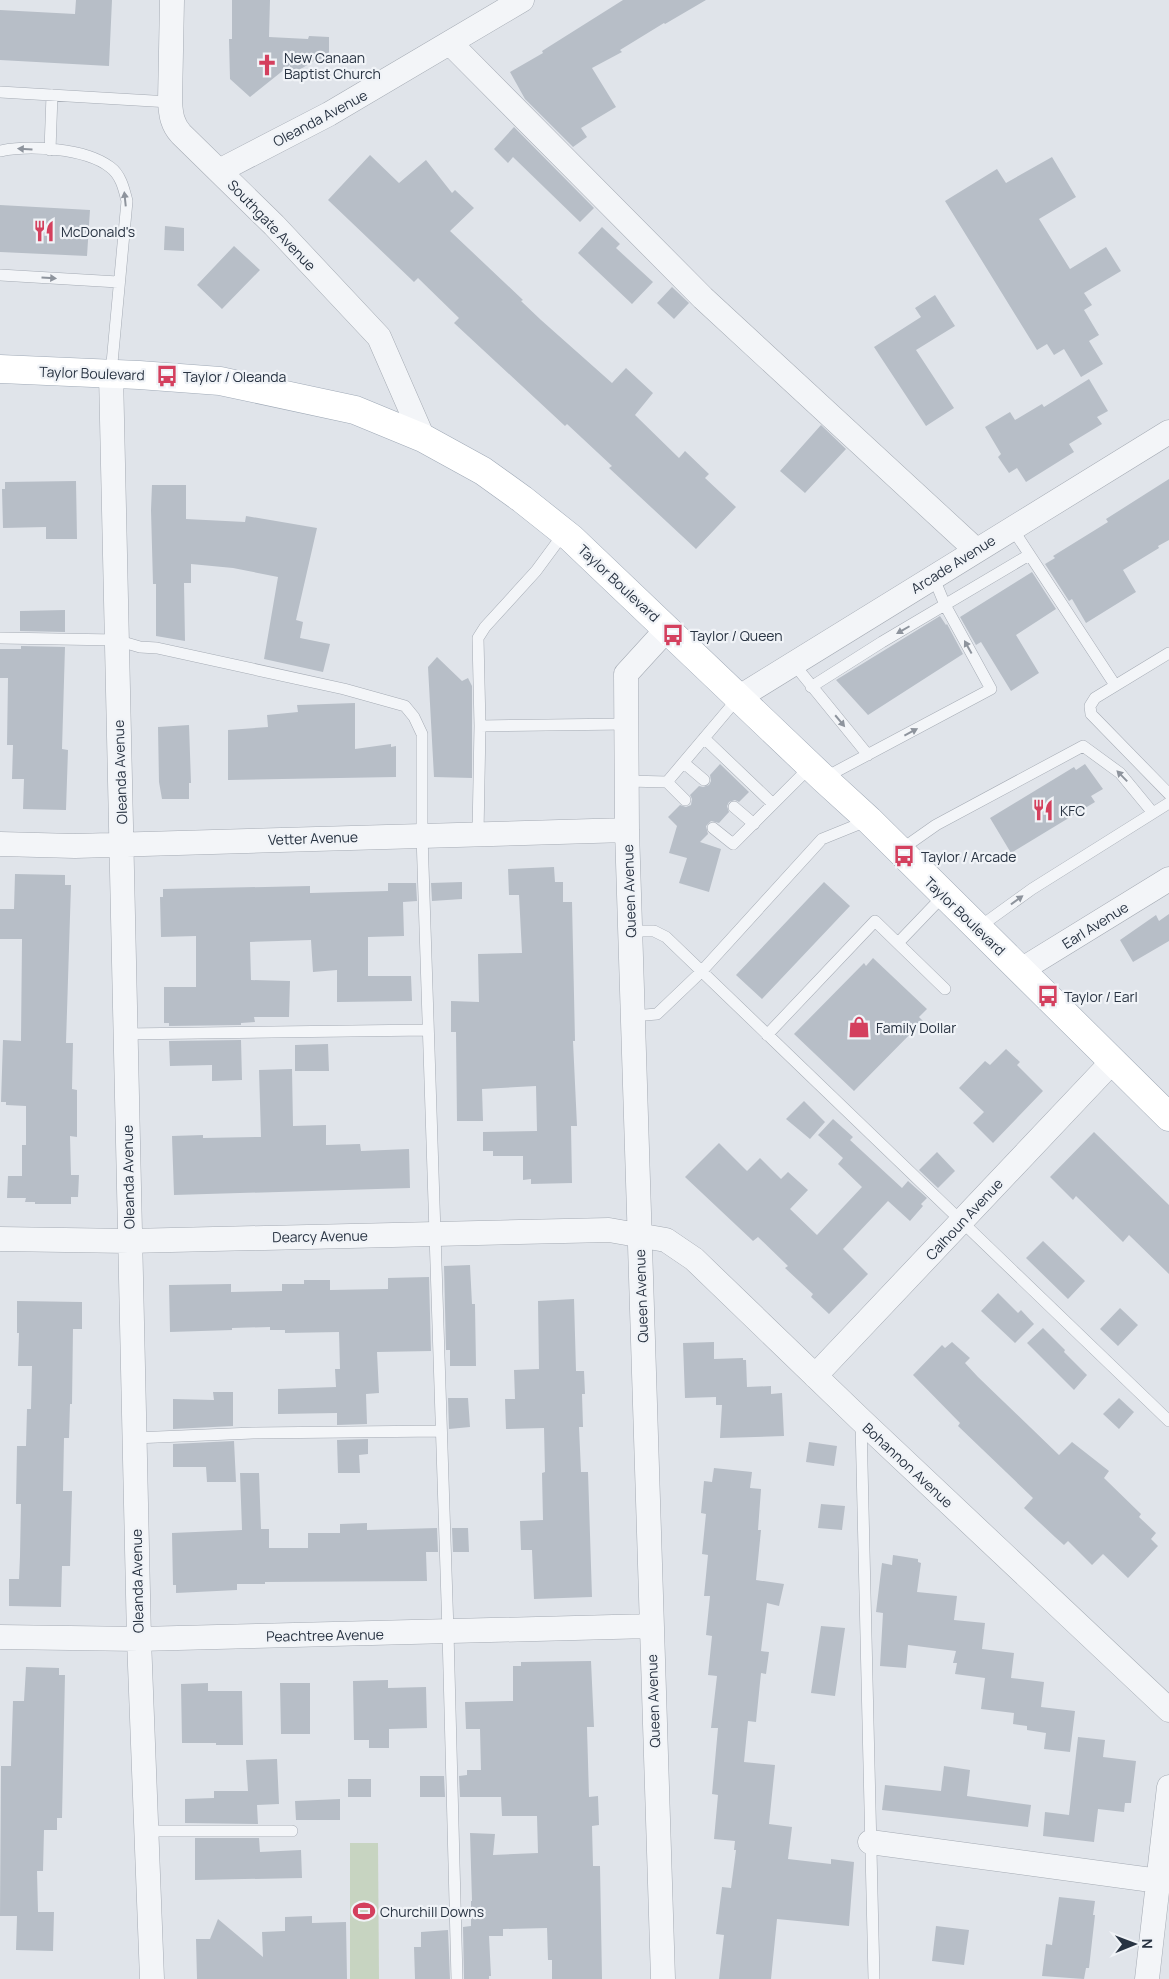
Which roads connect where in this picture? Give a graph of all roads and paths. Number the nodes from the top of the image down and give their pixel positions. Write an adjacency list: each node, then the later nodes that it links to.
1 (172, 0): 6 (street, Southgate Avenue)
2 (522, 0): 3 (street, Oleanda Avenue)
3 (451, 44): 9 (street, Oleanda Avenue); 18 (street)
4 (0, 92): 5 (lane)
5 (52, 95): 6 (lane); 7 (lane)
6 (170, 102): 9 (street, Southgate Avenue)
7 (50, 150): 8 (lane, one-way to 8); 11 (lane, one-way to 7)
8 (0, 151)
9 (219, 171): 15 (street, Southgate Avenue)
10 (0, 275): 11 (lane, one-way to 11)
11 (118, 282): 13 (lane)
12 (0, 369): 13 (main road, Taylor Boulevard)
13 (111, 374): 15 (main road, Taylor Boulevard); 24 (street, Oleanda Avenue)
14 (1169, 432): 16 (street, Arcade Avenue)
15 (423, 438): 17 (main road, Taylor Boulevard)
16 (1012, 528): 18 (street, Arcade Avenue); 19 (lane)
17 (564, 533): 22 (main road, Taylor Boulevard); 31 (lane)
18 (976, 550): 20 (street, Arcade Avenue)
19 (1030, 555): 21 (lane); 27 (lane)
20 (933, 576): 21 (lane); 26 (street, Arcade Avenue)
21 (945, 605): 28 (lane, one-way to 28); 33 (lane, one-way to 21)
22 (667, 629): 29 (main road, Taylor Boulevard); 30 (street, Queen Avenue)
23 (0, 638): 24 (lane)
24 (116, 640): 50 (lane); 52 (street, Oleanda Avenue)
25 (1169, 653): 27 (lane)
26 (793, 663): 28 (lane); 29 (street, Arcade Avenue)
27 (1115, 685): 39 (lane)
28 (811, 687): 33 (lane, one-way to 33)
29 (738, 698): 32 (lane); 35 (main road, Taylor Boulevard)
30 (626, 724): 31 (lane); 36 (street, Queen Avenue)
31 (480, 726): 49 (lane)
32 (704, 738): 34 (lane); 41 (lane)
33 (868, 755): 35 (lane)
34 (684, 763): 37 (lane); 38 (lane)
35 (816, 772): 41 (lane); 45 (main road, Taylor Boulevard)
36 (627, 780): 38 (lane); 48 (street, Queen Avenue)
37 (704, 780)
38 (667, 782): 40 (lane)
39 (1169, 794)
40 (685, 800)
41 (774, 804): 46 (lane)
42 (1169, 804): 44 (lane)
43 (734, 807): 46 (lane)
44 (1153, 813): 53 (lane, one-way to 53); 56 (lane, one-way to 44)
45 (869, 820): 53 (main road, Taylor Boulevard); 60 (lane)
46 (754, 824): 47 (lane)
47 (713, 828)
48 (627, 830): 49 (street, Vetter Avenue); 57 (street, Queen Avenue)
49 (478, 834): 50 (street, Vetter Avenue)
50 (422, 835): 52 (street, Vetter Avenue); 63 (lane)
51 (0, 844): 52 (street, Vetter Avenue)
52 (122, 844): 64 (street, Oleanda Avenue)
53 (899, 851): 55 (main road, Taylor Boulevard)
54 (1169, 879): 59 (street, Earl Avenue)
55 (944, 895): 56 (main road, Taylor Boulevard); 58 (lane)
56 (978, 928): 59 (main road, Taylor Boulevard)
57 (630, 932): 60 (lane); 62 (street, Queen Avenue)
58 (898, 943): 61 (lane); 65 (lane)
59 (1021, 970): 66 (main road, Taylor Boulevard)
60 (700, 972): 62 (lane); 65 (lane)
61 (945, 989)
62 (633, 1016): 70 (street, Queen Avenue)
63 (428, 1030): 64 (lane); 69 (lane)
64 (124, 1034): 72 (street, Oleanda Avenue)
65 (767, 1035): 68 (lane)
66 (1112, 1062): 67 (main road, Taylor Boulevard); 68 (street, Calhoun Avenue)
67 (1169, 1117)
68 (962, 1222): 73 (street, Calhoun Avenue); 75 (lane)
69 (434, 1234): 70 (street, Dearcy Avenue); 72 (street, Dearcy Avenue); 76 (lane)
70 (639, 1234): 73 (street, Bohannon Avenue); 78 (street, Queen Avenue)
71 (0, 1238): 72 (street, Dearcy Avenue)
72 (129, 1240): 77 (street, Oleanda Avenue)
73 (814, 1376): 74 (street, Bohannon Avenue)
74 (861, 1420): 82 (street, Bohannon Avenue); 86 (lane)
75 (1169, 1421)
76 (441, 1431): 77 (lane); 79 (lane)
77 (134, 1438): 81 (street, Oleanda Avenue)
78 (651, 1626): 79 (street, Peachtree Avenue); 90 (street, Queen Avenue)
79 (448, 1632): 81 (street, Peachtree Avenue); 89 (lane)
80 (0, 1637): 81 (street, Peachtree Avenue)
81 (139, 1639): 84 (street, Oleanda Avenue)
82 (1169, 1710)
83 (1169, 1787): 87 (street)
84 (146, 1831): 85 (lane); 88 (street, Oleanda Avenue)
85 (292, 1831)
86 (870, 1842): 87 (street); 91 (lane)
87 (1159, 1881): 92 (street)
88 (152, 1979)
89 (457, 1979)
90 (662, 1979)
91 (874, 1979)
92 (1147, 1979)

